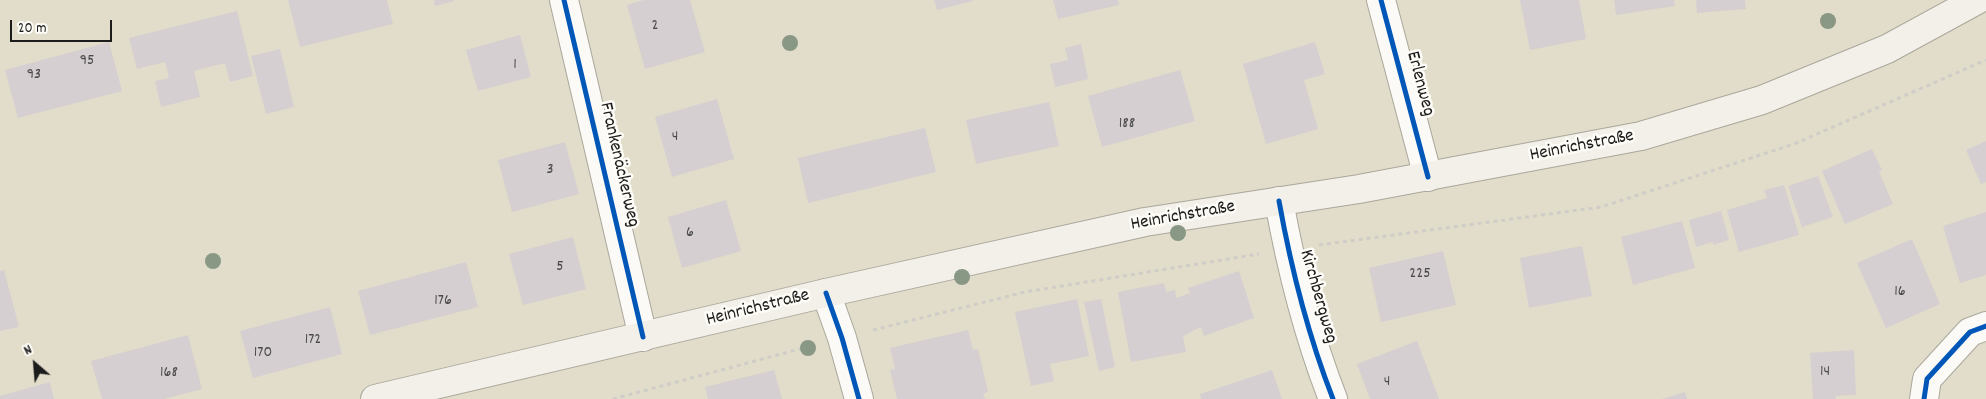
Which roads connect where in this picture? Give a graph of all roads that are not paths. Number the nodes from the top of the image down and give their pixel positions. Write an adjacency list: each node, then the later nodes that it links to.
1 (564, 0): 8 (street, Frankenäckerweg)
2 (1381, 0): 4 (street, Erlenweg)
3 (1977, 0): 4 (main road, Heinrichstraße)
4 (1428, 176): 5 (main road, Heinrichstraße)
5 (1279, 201): 6 (main road, Heinrichstraße); 12 (street, Kirchbergweg)
6 (826, 293): 8 (main road, Heinrichstraße); 11 (street)
7 (1986, 326): 13 (street)
8 (643, 337): 9 (main road, Heinrichstraße)
9 (412, 394): 10 (main road, Heinrichstraße)
10 (375, 399)
11 (859, 399)
12 (1333, 399)
13 (1924, 399)

